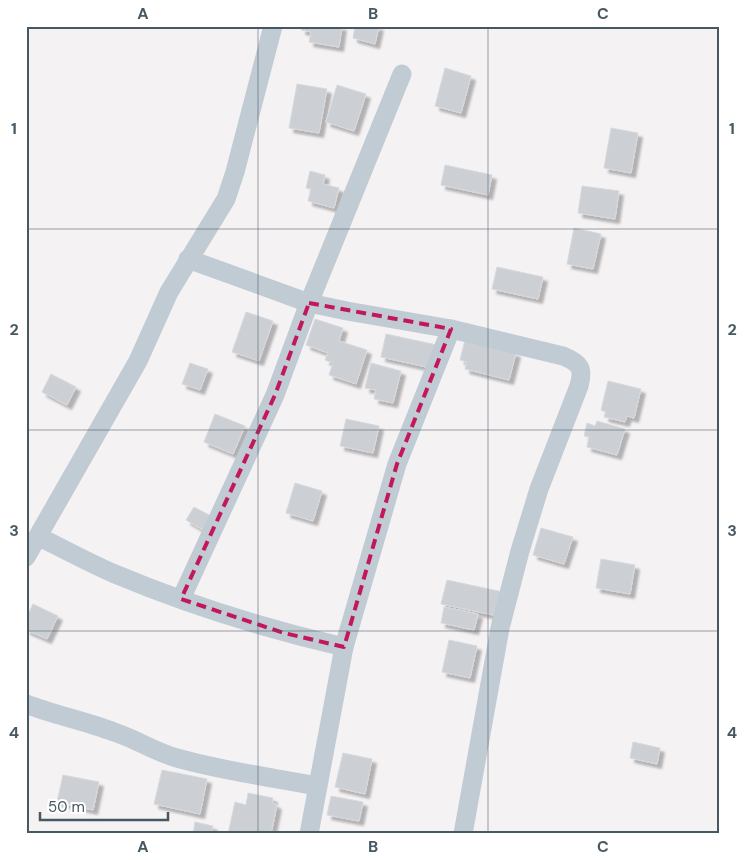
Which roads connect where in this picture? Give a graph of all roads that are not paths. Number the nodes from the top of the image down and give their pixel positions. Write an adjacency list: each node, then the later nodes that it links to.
1 (273, 26): 3 (street)
2 (402, 74): 4 (street)
3 (188, 259): 4 (street); 6 (street)
4 (310, 303): 5 (street); 8 (street)
5 (451, 329): 9 (street); 13 (street)
6 (39, 537): 7 (street); 8 (street)
7 (26, 557)
8 (180, 599): 9 (street)
9 (344, 647): 11 (street)
10 (26, 704): 11 (street)
11 (316, 786): 12 (street)
12 (309, 834)
13 (463, 834)

